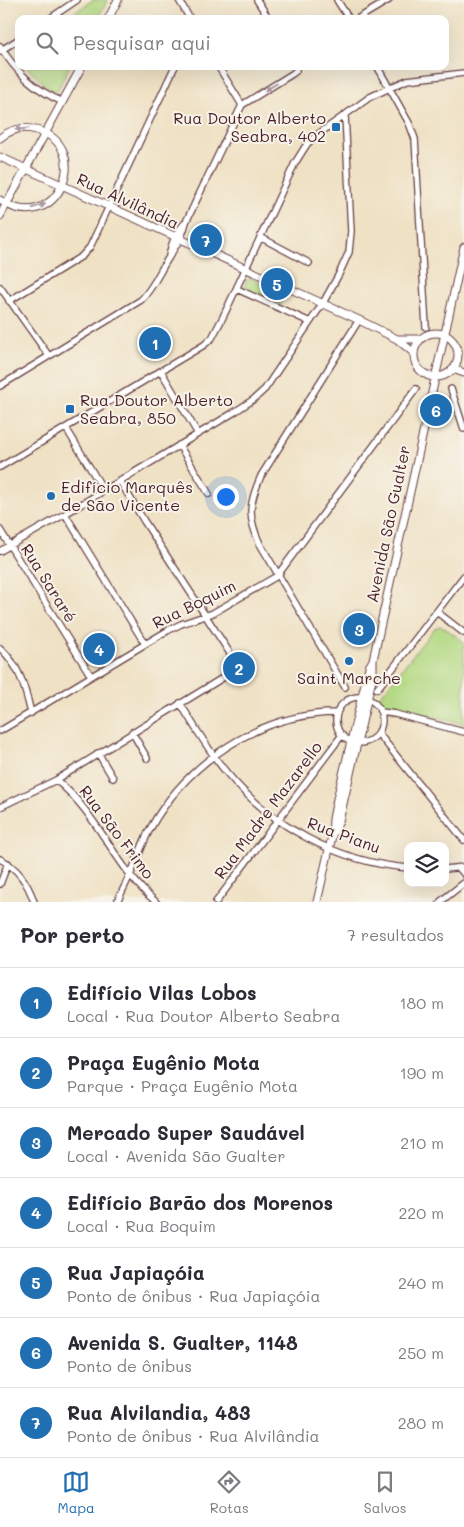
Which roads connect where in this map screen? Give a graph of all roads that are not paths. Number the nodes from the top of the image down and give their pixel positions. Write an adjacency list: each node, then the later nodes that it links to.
1 (77, 0): 7 (street)
2 (118, 0): 8 (street)
3 (178, 0): 9 (street)
4 (257, 0): 10 (street)
5 (337, 0): 11 (street)
6 (389, 0): 12 (street)
7 (55, 15)
8 (110, 15)
9 (187, 15)
10 (266, 15)
11 (346, 15)
12 (364, 15)
13 (15, 40): 14 (street)
14 (1, 49): 15 (street)
15 (15, 66)
16 (19, 70): 24 (street)
17 (80, 70): 24 (street)
18 (173, 70): 34 (street)
19 (220, 70): 25 (street)
20 (296, 70): 25 (street, one-way to 25)
21 (378, 70): 23 (street)
22 (464, 73): 23 (street)
23 (389, 88): 26 (street); 47 (street)
24 (63, 102): 27 (street)
25 (242, 105): 37 (street)
26 (344, 115): 36 (street); 44 (street)
27 (46, 133): 28 (street, one-way to 28); 30 (street); 31 (street)
28 (0, 138)
29 (0, 158): 30 (street, Rua Alvilândia)
30 (26, 169): 31 (street, Rua Alvilândia); 33 (street)
31 (63, 186): 33 (street, one-way to 31); 34 (street, Rua Alvilândia)
32 (0, 200): 33 (street)
33 (7, 204): 35 (street)
34 (109, 207): 37 (street, Rua Alvilândia); 43 (street)
35 (0, 216)
36 (260, 237): 39 (street); 40 (street)
37 (178, 238): 40 (street, Rua Alvilândia); 52 (street)
38 (464, 247): 48 (street, Avenida São Gualter)
39 (309, 263)
40 (246, 268): 42 (street); 44 (street, Rua Alvilândia)
41 (0, 287): 43 (street)
42 (237, 289): 46 (street); 55 (street)
43 (9, 301): 52 (street)
44 (323, 303): 45 (street, Rua Alvilândia); 46 (street)
45 (360, 320): 49 (street, Rua Alvilândia); 73 (street)
46 (310, 322): 63 (street)
47 (426, 327)
48 (444, 334): 50 (street); 53 (street); 57 (street, Avenida São Gualter)
49 (397, 339): 50 (street); 51 (street, Rua Alvilândia)
50 (420, 339): 51 (street)
51 (414, 352): 57 (street)
52 (49, 356): 58 (street)
53 (461, 361): 54 (street)
54 (453, 370): 56 (street); 57 (street)
55 (161, 371): 61 (street); 63 (street)
56 (464, 373)
57 (434, 377): 85 (street, Avenida São Gualter)
58 (0, 386)
59 (451, 388): 62 (street)
60 (416, 389): 73 (street, Rua Boquim)
61 (66, 428): 65 (street); 67 (street)
62 (464, 430)
63 (198, 434): 64 (street)
64 (179, 446): 66 (street); 68 (street)
65 (0, 467)
66 (120, 481): 67 (street); 76 (street)
67 (104, 490): 69 (street)
68 (209, 494)
69 (65, 514): 71 (street); 78 (street)
70 (0, 530): 71 (street, Rua Sararé)
71 (10, 545): 72 (street); 82 (street, Rua Sararé)
72 (0, 551)
73 (278, 576): 76 (street, Rua Boquim); 83 (street)
74 (464, 576): 75 (street)
75 (437, 612): 77 (street); 84 (street)
76 (206, 616): 78 (street, Rua Boquim); 80 (street)
77 (464, 633)
78 (145, 644): 82 (street, Rua Boquim)
79 (0, 648): 88 (street)
80 (233, 658): 81 (street); 81 (street)
81 (229, 674): 86 (street)
82 (91, 676): 88 (street, Rua Boquim)
83 (345, 687)
84 (377, 689)
85 (364, 698): 87 (street); 89 (street); 96 (street, Avenida São Gualter)
86 (180, 704): 93 (street); 98 (street, Rua Pianu)
87 (381, 712): 90 (street); 91 (street)
88 (31, 713): 92 (street, Rua Boquim)
89 (338, 713): 95 (street); 98 (street)
90 (395, 714): 91 (street); 94 (street)
91 (380, 730): 96 (street); 104 (street)
92 (0, 731)
93 (132, 732): 97 (street); 99 (street)
94 (464, 732)
95 (342, 735): 96 (street); 103 (street, Rua Madre Mazarello)
96 (354, 742): 105 (street, Avenida São Gualter)
97 (98, 753): 100 (street); 101 (street)
98 (213, 755): 103 (street, Rua Pianu); 110 (street)
99 (147, 758)
100 (113, 778)
101 (56, 780): 102 (street); 110 (street, Rua São Frimo)
102 (0, 807)
103 (278, 821): 105 (street, Rua Pianu); 117 (street, Rua Madre Mazarello)
104 (464, 840)
105 (329, 848): 108 (street, Rua Pianu); 118 (street, Avenida São Gualter)
106 (0, 859): 107 (street)
107 (8, 863): 113 (street); 114 (street)
108 (404, 867)
109 (461, 868): 111 (street)
110 (131, 874): 115 (street); 116 (street, Rua São Frimo)
111 (464, 874)
112 (464, 883): 119 (street)
113 (0, 884)
114 (34, 902)
115 (117, 902)
116 (156, 902)
117 (216, 902)
118 (317, 902)
119 (440, 902)

